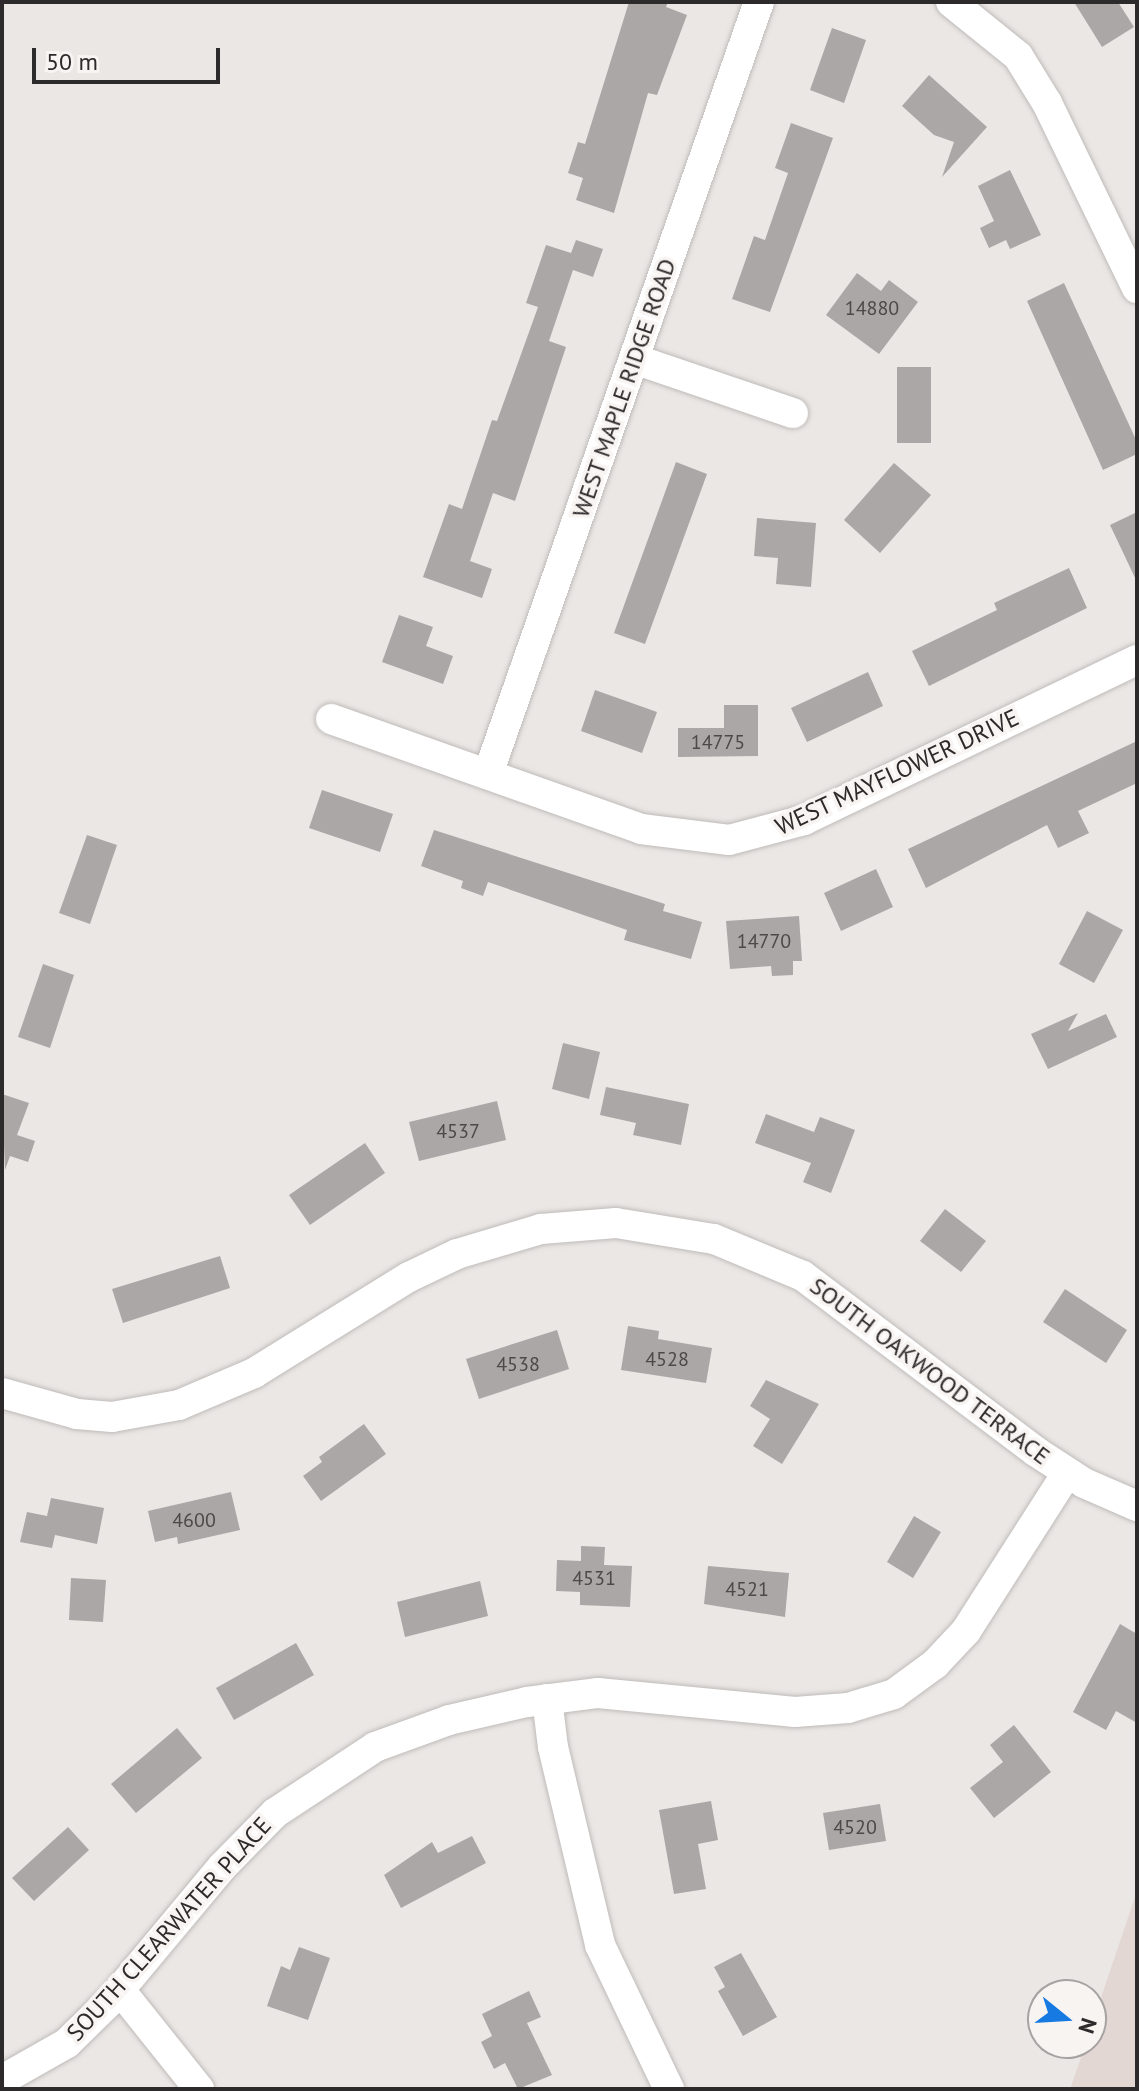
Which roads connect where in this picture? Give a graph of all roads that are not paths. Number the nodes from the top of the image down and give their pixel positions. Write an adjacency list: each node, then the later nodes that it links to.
1 (759, 2): 4 (street, WEST MAPLE RIDGE ROAD)
2 (951, 2): 3 (street)
3 (1137, 288)
4 (634, 359): 5 (street); 8 (street, WEST MAPLE RIDGE ROAD)
5 (793, 413)
6 (1137, 660): 8 (street, WEST MAYFLOWER DRIVE)
7 (331, 719): 8 (street, WEST MAYFLOWER DRIVE)
8 (488, 774)
9 (2, 1393): 10 (street, SOUTH OAKWOOD TERRACE)
10 (1067, 1473): 11 (street, SOUTH OAKWOOD TERRACE); 12 (street, SOUTH CLEARWATER PLACE)
11 (1137, 1506)
12 (547, 1699): 13 (street, SOUTH CLEARWATER PLACE); 16 (street)
13 (120, 1990): 14 (street, SOUTH CLEARWATER PLACE); 15 (street)
14 (2, 2080)
15 (199, 2089)
16 (669, 2089)

